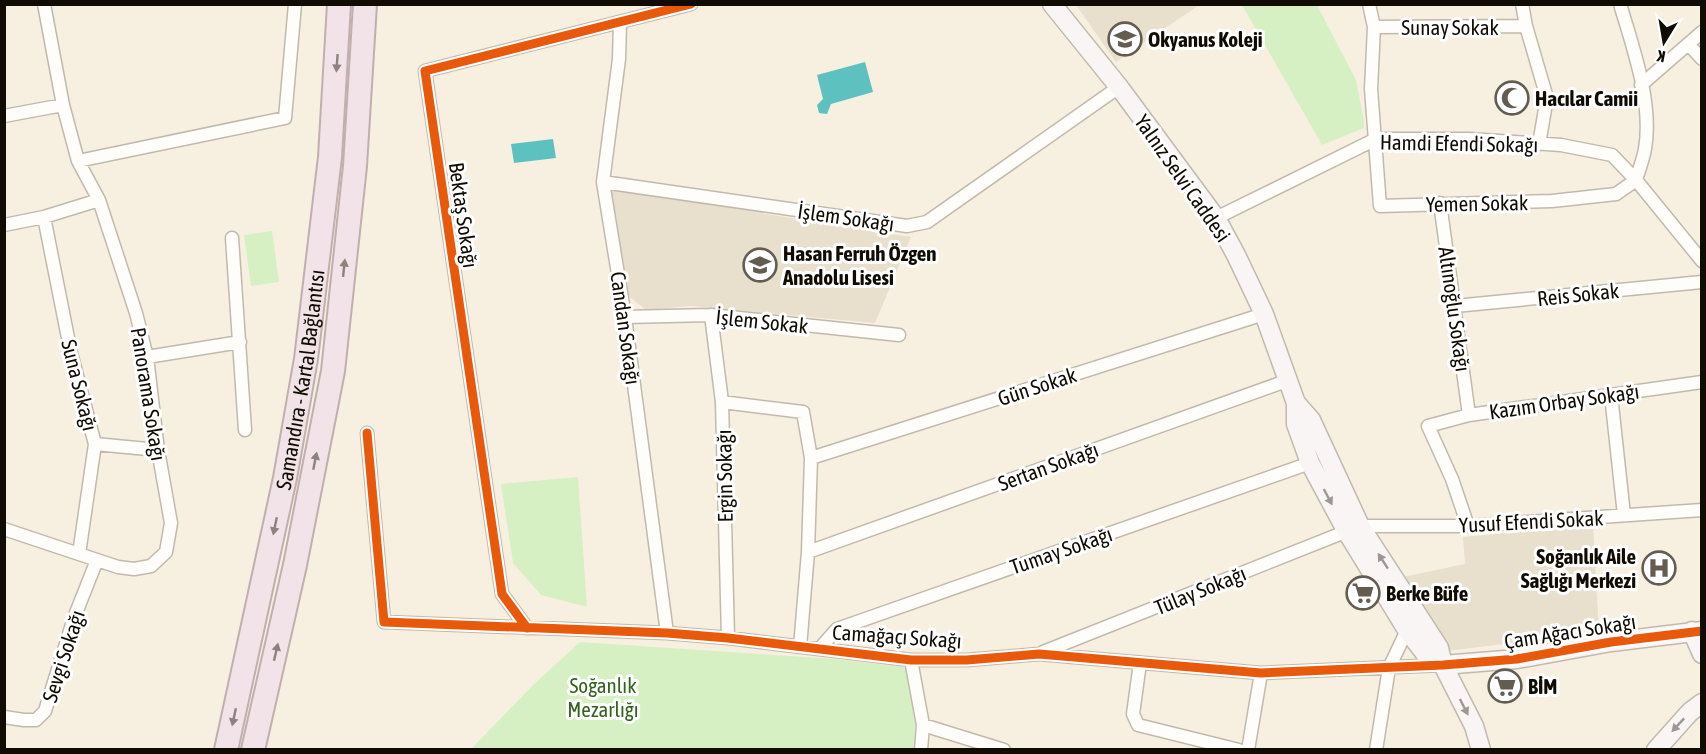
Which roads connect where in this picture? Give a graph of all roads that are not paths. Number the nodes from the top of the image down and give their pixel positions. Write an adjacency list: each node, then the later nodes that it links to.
1 (44, 4): 18 (street, Panorama Sokağı)
2 (295, 4): 22 (street)
3 (339, 4): 77 (highway, Samandıra - Kartal Bağlantısı, one-way to 77)
4 (365, 4): 78 (highway, Samandıra - Kartal Bağlantısı, one-way to 4)
5 (692, 4): 10 (street, Bektaş Sokağı)
6 (1052, 4): 17 (street, Yalnız Selvi Caddesi)
7 (1369, 4): 12 (street)
8 (1522, 4): 11 (street)
9 (1620, 4): 16 (street)
10 (620, 23): 24 (street, Candan Sokağı); 60 (street, Bektaş Sokağı)
11 (1526, 26): 12 (street, Sunay Sokak); 21 (street)
12 (1374, 27): 20 (street)
13 (1701, 32): 14 (street)
14 (1688, 44): 15 (street); 16 (street)
15 (1701, 59)
16 (1641, 85): 23 (street)
17 (1119, 87): 24 (street, İşlem Sokağı); 28 (street, Yalnız Selvi Caddesi)
18 (63, 105): 19 (street); 22 (street, Panorama Sokağı)
19 (4, 116)
20 (1376, 139): 21 (street, Hamdi Efendi Sokağı); 26 (street, Yemen Sokak); 28 (street, Hamdi Efendi Sokağı)
21 (1539, 144): 23 (street, Hamdi Efendi Sokağı)
22 (78, 161): 25 (street, Panorama Sokağı)
23 (1636, 180): 26 (street, Yemen Sokak); 31 (street, Hamdi Efendi Sokağı)
24 (603, 182): 36 (street, Candan Sokağı)
25 (99, 200): 27 (street); 39 (street, Panorama Sokağı)
26 (1440, 203): 33 (street, Altınoğlu Sokağı)
27 (44, 217): 29 (street); 48 (street, Suna Sokağı)
28 (1216, 218): 34 (street, Yalnız Selvi Caddesi)
29 (4, 225)
30 (232, 238): 38 (street)
31 (1701, 261)
32 (1701, 282): 33 (street, Reis Sokak)
33 (1455, 306): 45 (street, Altınoğlu Sokağı)
34 (1264, 314): 40 (street, Yalnız Selvi Caddesi); 50 (street, Gün Sokak)
35 (711, 315): 36 (street, İşlem Sokak); 37 (street, İşlem Sokak); 43 (street, Ergin Sokağı)
36 (626, 317): 62 (street, Candan Sokağı)
37 (899, 335)
38 (240, 342): 39 (street); 46 (street)
39 (147, 357): 49 (street, Panorama Sokağı)
40 (1289, 380): 44 (street, Yalnız Selvi Caddesi); 57 (street, Sertan Sokağı)
41 (1701, 382): 42 (street, Kazım Orbay Sokağı)
42 (1611, 395): 45 (street, Kazım Orbay Sokağı); 53 (street)
43 (722, 402): 50 (street); 64 (street, Ergin Sokağı)
44 (1296, 403): 51 (street, Yalnız Selvi Caddesi); 55 (street, Yalnız Selvi Caddesi)
45 (1469, 415): 54 (street, Kazım Orbay Sokağı)
46 (245, 430)
47 (368, 433): 60 (street, Camağaçı Sokağı)
48 (96, 444): 49 (street); 58 (street, Suna Sokağı)
49 (158, 450): 59 (street, Panorama Sokağı)
50 (811, 458): 57 (street)
51 (1310, 463): 55 (street, Yalnız Selvi Caddesi, one-way to 55); 66 (street, Tumay Sokağı)
52 (1701, 510): 53 (street, Yusuf Efendi Sokak)
53 (1624, 515): 54 (street, Yusuf Efendi Sokak)
54 (1468, 526): 55 (street, Yusuf Efendi Sokak)
55 (1353, 529): 61 (street, Yalnız Selvi Caddesi); 67 (street, Tülay Sokağı); 71 (street, Yalnız Selvi Caddesi, one-way to 55)
56 (4, 530): 58 (street, Panorama Sokağı)
57 (807, 552): 65 (street)
58 (79, 554): 59 (street, Panorama Sokağı)
59 (97, 560): 75 (street, Sevgi Sokağı)
60 (527, 628): 62 (street, Camağaçı Sokağı)
61 (1407, 630): 71 (street, Yalnız Selvi Caddesi); 72 (street)
62 (667, 633): 64 (street, Camağaçı Sokağı)
63 (1698, 633): 68 (street); 71 (street, Çam Ağacı Sokağı)
64 (728, 638): 65 (street, Camağaçı Sokağı)
65 (800, 646): 66 (street, Camağaçı Sokağı)
66 (820, 648): 69 (street, Camağaçı Sokağı)
67 (1039, 654): 69 (street, Camağaçı Sokağı); 70 (street, Camağaçı Sokağı)
68 (1701, 654)
69 (911, 660): 76 (street)
70 (1140, 663): 73 (street, Camağaçı Sokağı); 81 (street)
71 (1443, 665): 72 (street, Camağaçı Sokağı); 84 (street, Yalnız Selvi Caddesi, one-way to 84)
72 (1389, 668): 73 (street, Camağaçı Sokağı); 83 (street)
73 (1261, 673): 82 (street)
74 (1701, 703): 85 (street, one-way to 85)
75 (4, 717)
76 (923, 725): 79 (street); 80 (street)
77 (226, 750)
78 (253, 750)
79 (921, 750)
80 (1005, 750)
81 (1239, 750)
82 (1248, 750)
83 (1376, 750)
84 (1481, 750)
85 (1656, 750)

